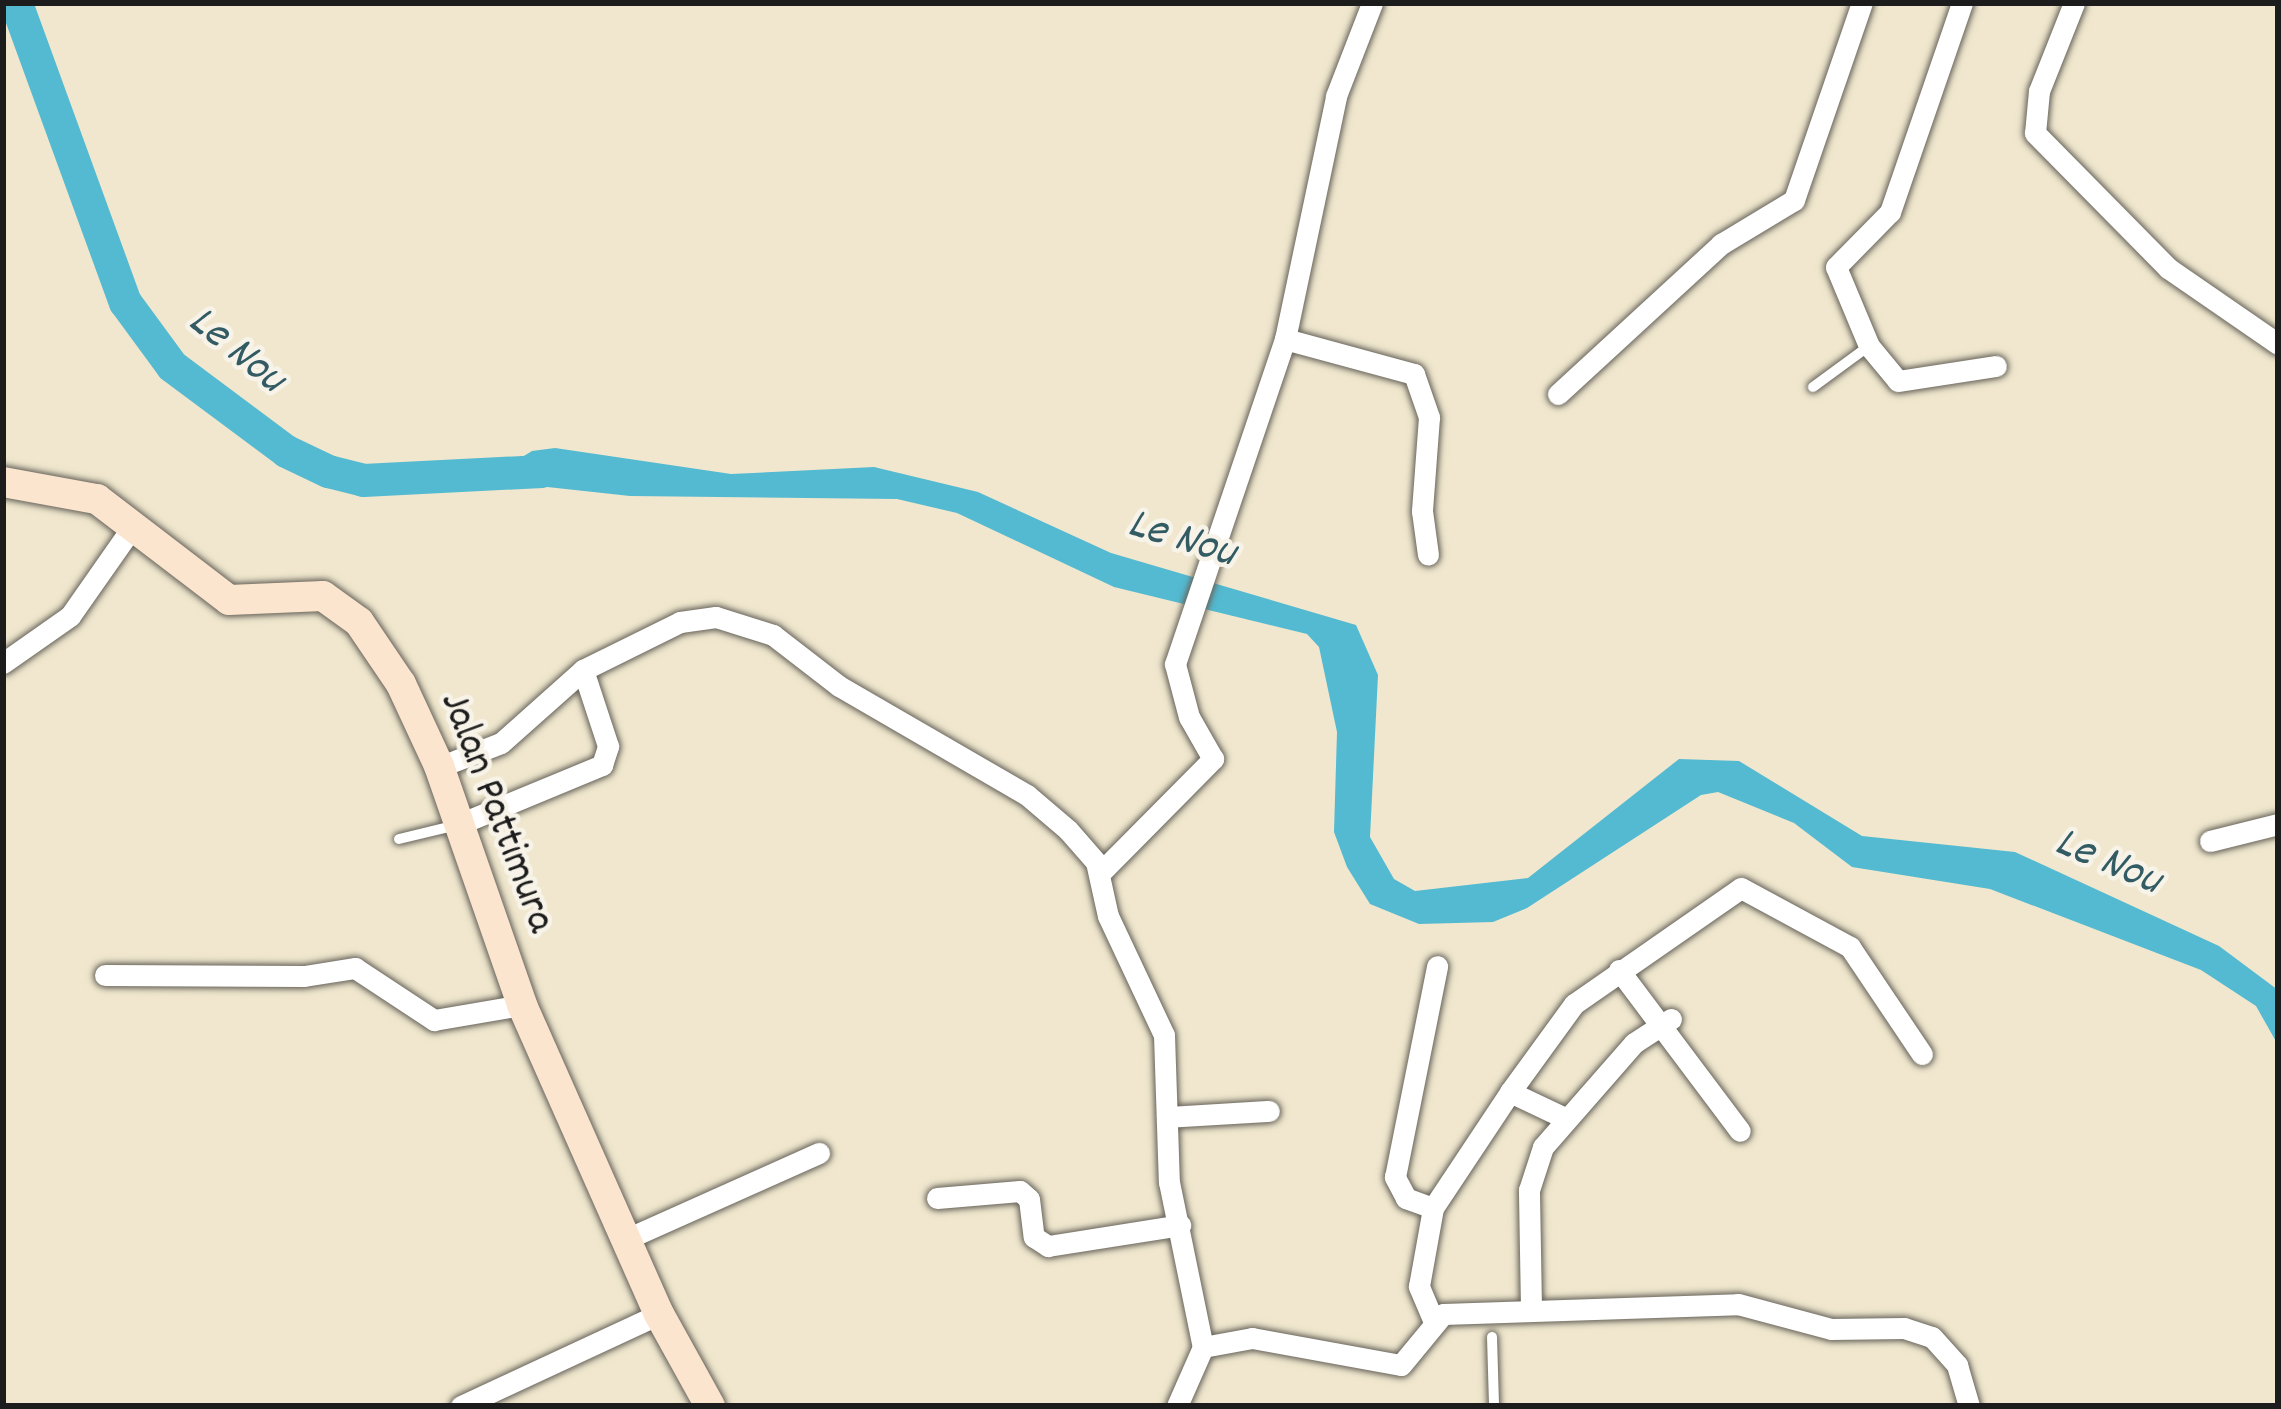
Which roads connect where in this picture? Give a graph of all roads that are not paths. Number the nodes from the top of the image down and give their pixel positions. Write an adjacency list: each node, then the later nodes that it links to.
1 (1372, 3): 5 (street)
2 (1862, 3): 10 (street)
3 (1962, 3): 7 (street)
4 (2074, 3): 6 (street)
5 (1285, 339): 13 (street); 21 (street)
6 (2278, 344)
7 (1869, 346): 8 (street); 9 (lane)
8 (1996, 365)
9 (1813, 386)
10 (1558, 394)
11 (3, 482): 12 (main road, Jalan Pattimura)
12 (133, 526): 14 (street); 16 (main road, Jalan Pattimura)
13 (1428, 555)
14 (3, 663)
15 (583, 670): 16 (street); 17 (street); 21 (street)
16 (440, 767): 17 (main road, Jalan Pattimura)
17 (462, 823): 19 (lane); 25 (main road, Jalan Pattimura)
18 (2278, 824): 20 (street)
19 (399, 838)
20 (2210, 841)
21 (1100, 873): 30 (street)
22 (1437, 966): 35 (street)
23 (1619, 970): 26 (street); 27 (street); 28 (street)
24 (105, 975): 25 (street)
25 (522, 1006): 37 (main road, Jalan Pattimura)
26 (1663, 1022): 31 (street); 32 (street)
27 (1922, 1054)
28 (1510, 1092): 31 (street); 35 (street)
29 (1269, 1111): 30 (street)
30 (1167, 1118): 36 (street)
31 (1568, 1119): 38 (street)
32 (1740, 1131)
33 (819, 1154): 37 (street)
34 (937, 1198): 36 (street)
35 (1433, 1208): 40 (street)
36 (1180, 1225): 42 (street)
37 (631, 1237): 39 (main road, Jalan Pattimura)
38 (1531, 1308): 40 (street); 47 (street)
39 (659, 1314): 43 (street); 44 (main road, Jalan Pattimura)
40 (1434, 1322): 42 (street)
41 (1492, 1336): 46 (lane)
42 (1203, 1347): 45 (street)
43 (461, 1406)
44 (710, 1406)
45 (1177, 1406)
46 (1493, 1406)
47 (1969, 1406)

